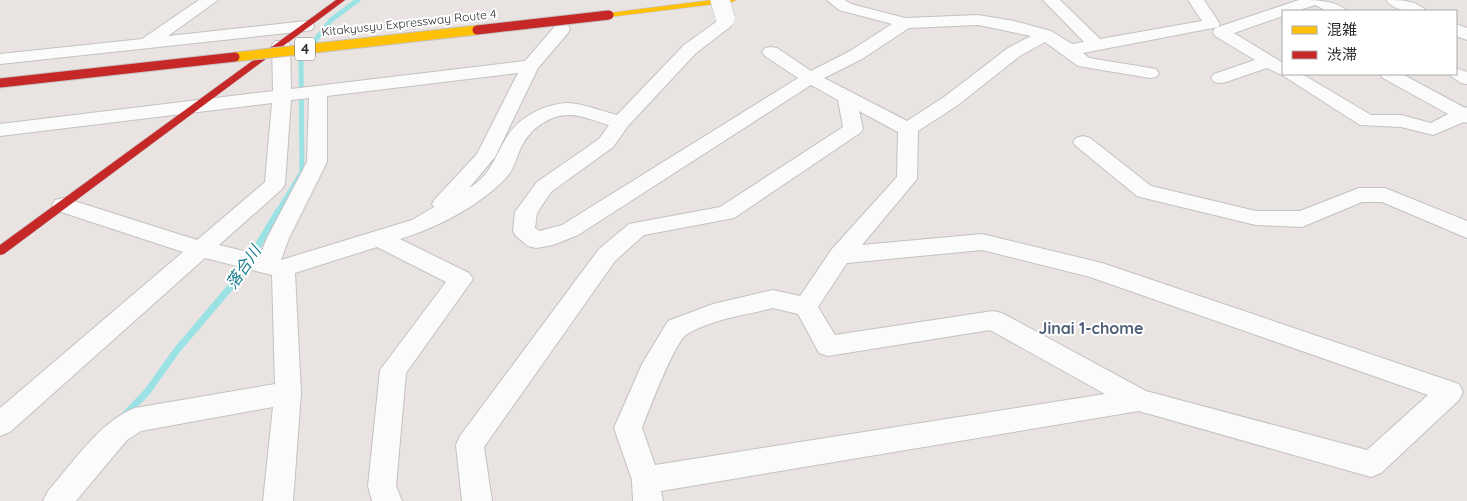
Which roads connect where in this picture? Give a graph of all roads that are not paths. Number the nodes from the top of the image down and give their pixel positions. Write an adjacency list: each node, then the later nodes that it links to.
1 (210, 0): 19 (street)
2 (341, 0): 16 (main road)
3 (650, 0): 11 (main road, Kitakyusyu Expressway Route 4 / 4)
4 (720, 0): 39 (street, bridge)
5 (732, 0): 11 (main road, Kitakyusyu Expressway Route 4 / 4)
6 (1051, 0): 21 (street)
7 (1196, 0): 21 (street)
8 (1316, 0): 12 (street); 13 (street)
9 (1394, 0): 14 (street)
10 (835, 1): 15 (street)
11 (608, 10): 27 (main road, Kitakyusyu Expressway Route 4 / 4); 33 (main road, Kitakyusyu Expressway Route 4 / 4, bridge)
12 (1274, 10): 26 (street)
13 (1337, 10)
14 (1416, 10)
15 (905, 23): 18 (street); 31 (street)
16 (306, 26): 19 (street); 20 (main road)
17 (562, 29): 25 (street)
18 (1045, 36): 22 (street); 40 (street)
19 (145, 44): 24 (street)
20 (281, 45): 35 (street); 37 (main road)
21 (1097, 46): 22 (street)
22 (1068, 50): 28 (street)
23 (772, 52): 31 (street)
24 (0, 60)
25 (530, 66): 34 (street); 44 (street)
26 (1276, 66): 32 (street)
27 (0, 73)
28 (1150, 73)
29 (1292, 75): 38 (street)
30 (1391, 75): 38 (street)
31 (810, 78): 36 (street); 39 (street)
32 (1220, 78)
33 (0, 83)
34 (318, 92): 35 (street); 50 (street)
35 (282, 97): 37 (street); 47 (street)
36 (847, 97): 40 (street); 60 (street)
37 (194, 108): 41 (street); 43 (main road)
38 (1466, 115)
39 (621, 122): 44 (street)
40 (908, 129): 49 (street)
41 (0, 131)
42 (1083, 142): 45 (street)
43 (63, 205): 47 (street); 48 (main road)
44 (420, 225): 46 (street)
45 (1467, 230)
46 (380, 239): 50 (street); 59 (street)
47 (200, 249): 50 (street); 55 (street)
48 (0, 251)
49 (840, 255): 51 (street); 52 (street)
50 (275, 268): 53 (street)
51 (806, 306): 54 (street); 56 (street)
52 (1458, 392): 54 (street)
53 (288, 393): 57 (street); 58 (street)
54 (1139, 400): 56 (street)
55 (0, 424)
56 (647, 491)
57 (58, 501)
58 (278, 501)
59 (387, 501)
60 (478, 501)

